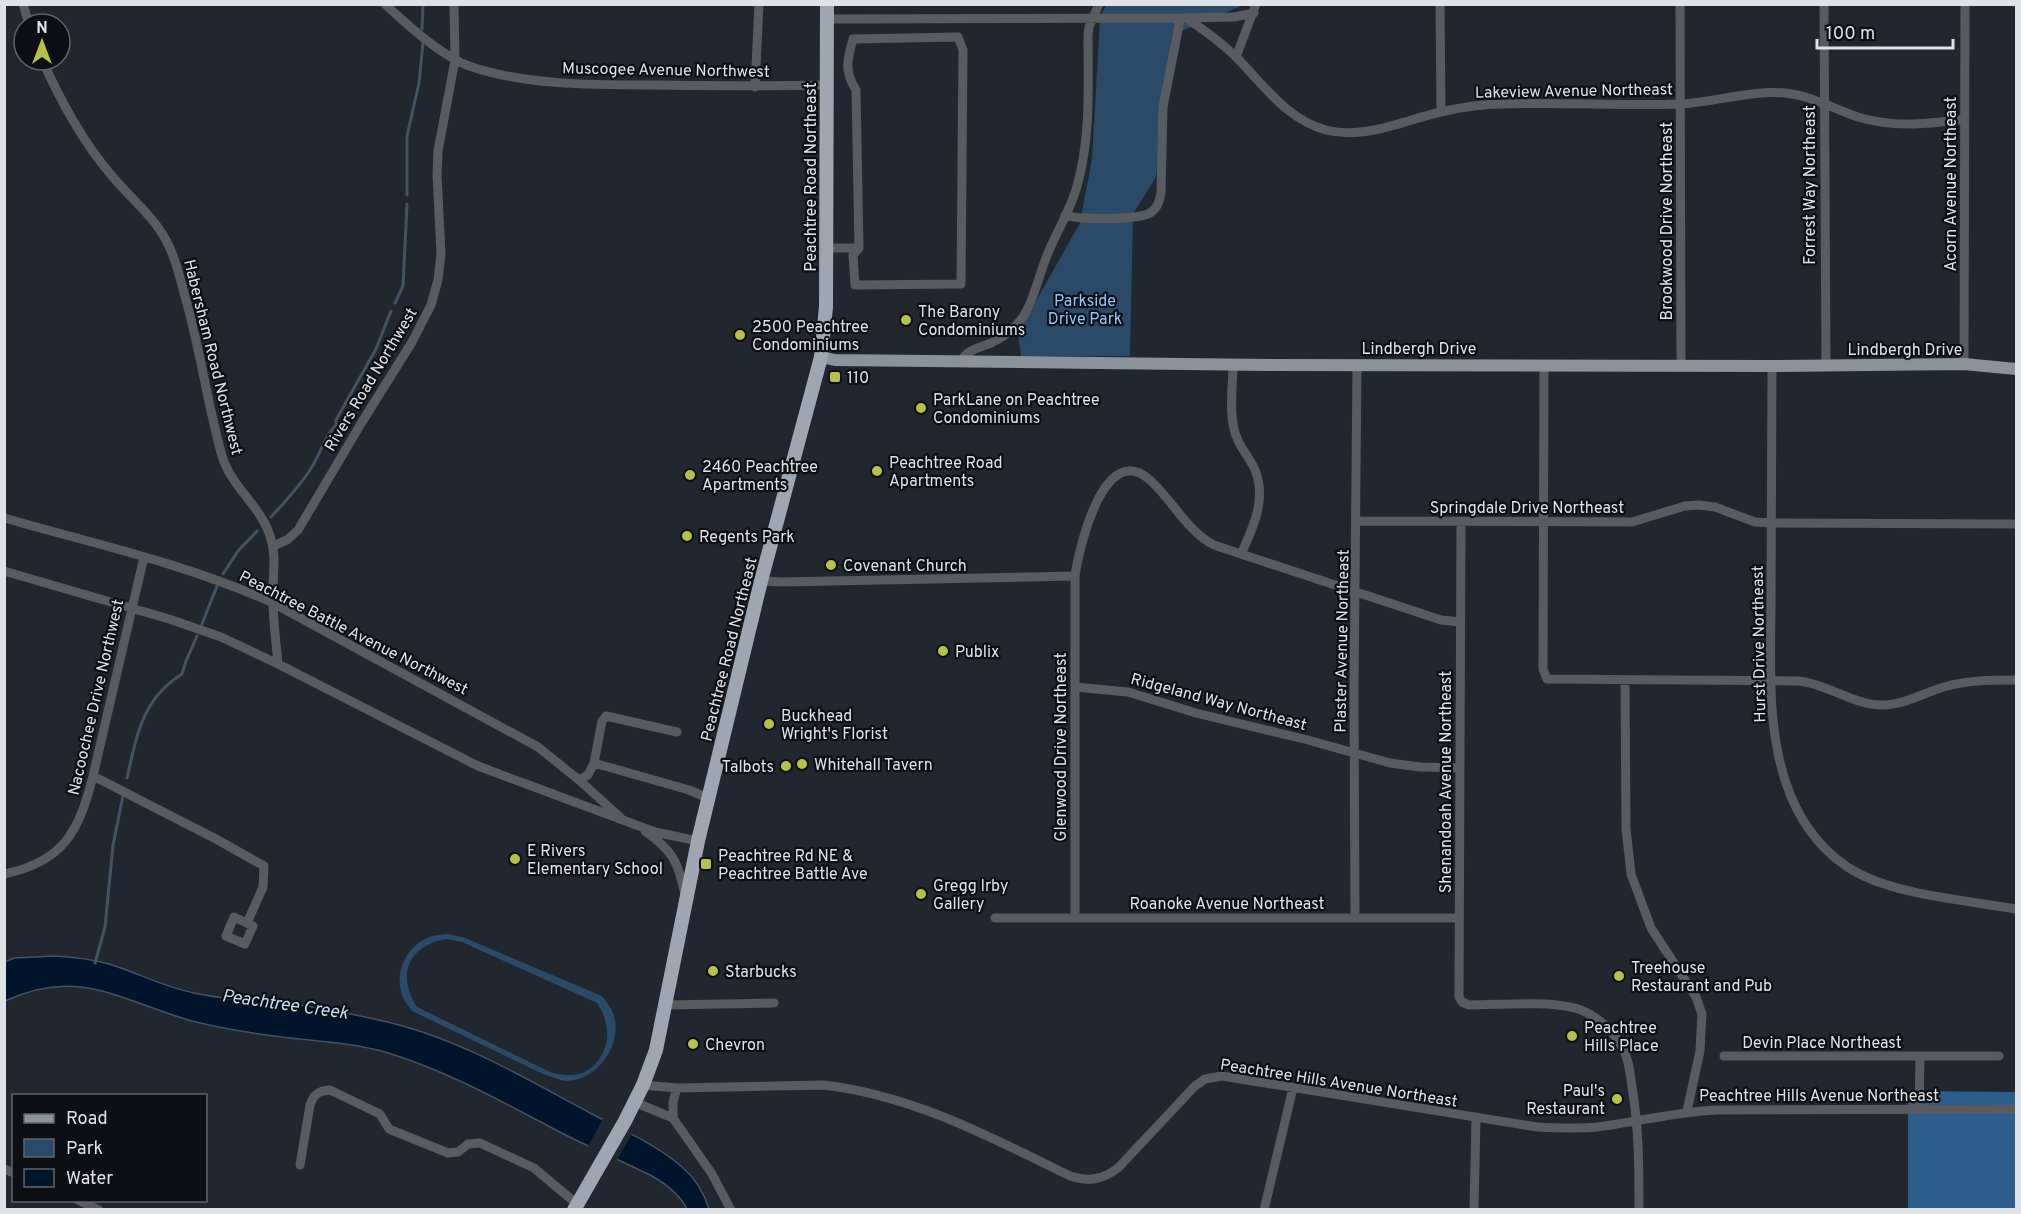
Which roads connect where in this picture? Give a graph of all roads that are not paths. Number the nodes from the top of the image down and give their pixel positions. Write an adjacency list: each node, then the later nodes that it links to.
1 (385, 4): 18 (street, Muscogee Avenue Northwest)
2 (454, 4): 18 (street, Rivers Road Northwest)
3 (759, 4): 21 (street)
4 (1099, 4): 14 (street)
5 (1440, 4): 24 (street)
6 (1680, 4): 22 (street, Brookwood Drive Northeast)
7 (1824, 4): 23 (street, Forrest Way Northeast)
8 (1965, 4): 25 (street, Acorn Avenue Northeast)
9 (1255, 9): 13 (street); 17 (street)
10 (827, 12): 11 (street); 20 (highway, Peachtree Road Northeast)
11 (926, 19): 12 (street); 15 (street)
12 (946, 19): 14 (street); 16 (street)
13 (1183, 19): 14 (street); 17 (street, Lakeview Avenue Northeast); 26 (street)
14 (1092, 20): 26 (street)
15 (923, 38): 16 (street); 28 (street)
16 (944, 38): 28 (street)
17 (1236, 57): 24 (street, Lakeview Avenue Northeast)
18 (455, 60): 21 (street, Muscogee Avenue Northwest); 45 (street, Rivers Road Northwest)
19 (48, 72): 45 (street, Habersham Road Northwest)
20 (826, 85): 21 (street, Muscogee Avenue Northwest); 27 (highway, Peachtree Road Northeast)
21 (755, 87)
22 (1681, 104): 23 (street, Lakeview Avenue Northeast); 24 (street, Lakeview Avenue Northeast); 35 (street, Brookwood Drive Northeast)
23 (1824, 104): 25 (street, Lakeview Avenue Northeast); 37 (street, Forrest Way Northeast)
24 (1442, 112)
25 (1965, 119): 32 (street, Acorn Avenue Northeast)
26 (1065, 215): 30 (street)
27 (827, 248): 28 (street); 29 (highway, Peachtree Road Northeast)
28 (859, 248)
29 (821, 357): 30 (main road, Lindbergh Drive); 50 (highway, Peachtree Road Northeast)
30 (961, 361): 31 (main road, Lindbergh Drive)
31 (1233, 364): 33 (main road, Lindbergh Drive); 46 (street)
32 (1964, 364): 37 (main road, Lindbergh Drive); 38 (main road, Lindbergh Drive)
33 (1358, 365): 34 (main road, Lindbergh Drive); 40 (street, Plaster Avenue Northeast)
34 (1544, 365): 35 (main road, Lindbergh Drive); 42 (street)
35 (1681, 366): 36 (main road, Lindbergh Drive)
36 (1772, 366): 37 (main road, Lindbergh Drive); 43 (street, Hurst Drive Northeast)
37 (1826, 366)
38 (2016, 369)
39 (4, 518): 47 (street, Peachtree Battle Avenue Northwest)
40 (1357, 521): 41 (street, Springdale Drive Northeast); 51 (street, Plaster Avenue Northeast)
41 (1461, 522): 42 (street, Springdale Drive Northeast); 54 (street, Shenandoah Avenue Northeast)
42 (1543, 522): 43 (street, Springdale Drive Northeast); 56 (street)
43 (1771, 523): 44 (street, Springdale Drive Northeast); 58 (street, Hurst Drive Northeast)
44 (2016, 524)
45 (273, 546): 52 (street)
46 (1241, 554): 49 (street, Glenwood Drive Northeast); 51 (street, Glenwood Drive Northeast)
47 (144, 557): 52 (street, Peachtree Battle Avenue Northwest); 53 (street, Nacoochee Drive Northwest)
48 (4, 571): 53 (street, Peachtree Battle Avenue Northwest)
49 (1075, 576): 50 (street); 59 (street, Glenwood Drive Northeast)
50 (761, 581): 66 (highway, Peachtree Road Northeast)
51 (1356, 592): 54 (street, Glenwood Drive Northeast); 61 (street, Plaster Avenue Northeast)
52 (273, 603): 55 (street); 65 (street, Peachtree Battle Avenue Northwest)
53 (132, 607): 55 (street, Peachtree Battle Avenue Northwest); 64 (street, Nacoochee Drive Northwest)
54 (1460, 622): 63 (street, Shenandoah Avenue Northeast)
55 (278, 664): 67 (street, Peachtree Battle Avenue Northwest)
56 (1625, 680): 58 (street); 89 (street)
57 (2016, 680): 58 (street)
58 (1771, 681): 72 (street, Hurst Drive Northeast)
59 (1075, 687): 61 (street, Ridgeland Way Northeast); 74 (street, Glenwood Drive Northeast)
60 (676, 732): 62 (street)
61 (1354, 753): 63 (street, Ridgeland Way Northeast); 75 (street, Plaster Avenue Northeast)
62 (594, 763): 65 (street); 66 (street)
63 (1460, 768): 76 (street, Shenandoah Avenue Northeast)
64 (93, 776): 70 (street, Nacoochee Drive Northwest); 77 (street)
65 (579, 780): 67 (street, Peachtree Battle Avenue Northwest)
66 (708, 798): 69 (highway, Peachtree Road Northeast)
67 (625, 821): 68 (street, Peachtree Battle Avenue Northwest)
68 (638, 826): 69 (street, Peachtree Battle Avenue Northwest); 71 (street, Peachtree Battle Avenue Northwest)
69 (698, 841): 71 (highway, Peachtree Road Northeast)
70 (4, 874)
71 (686, 901): 79 (highway, Peachtree Road Northeast)
72 (2016, 909)
73 (995, 918): 74 (street, Roanoke Avenue Northeast)
74 (1075, 918): 75 (street, Roanoke Avenue Northeast)
75 (1355, 918): 76 (street, Roanoke Avenue Northeast)
76 (1459, 918): 92 (street, Shenandoah Avenue Northeast)
77 (247, 923)
78 (774, 1003): 79 (street)
79 (665, 1005): 83 (highway, Peachtree Road Northeast)
80 (1724, 1056): 82 (street, Devin Place Northeast)
81 (1999, 1056): 82 (street, Devin Place Northeast)
82 (1920, 1057): 87 (street, Devin Place Northeast)
83 (643, 1085): 84 (street, Peachtree Hills Avenue Northeast); 86 (highway, Peachtree Road Northeast)
84 (677, 1088): 85 (street, Peachtree Hills Avenue Northeast); 90 (street)
85 (1293, 1088): 91 (street, Peachtree Hills Avenue Northeast); 98 (street)
86 (634, 1102): 90 (street); 95 (highway, Peachtree Road Northeast)
87 (1919, 1109): 88 (street, Peachtree Hills Avenue Northeast); 89 (street, Peachtree Hills Avenue Northeast)
88 (2016, 1109)
89 (1687, 1112): 92 (street, Peachtree Hills Avenue Northeast)
90 (673, 1118): 97 (street)
91 (1476, 1118): 92 (street, Peachtree Hills Avenue Northeast); 99 (street)
92 (1638, 1120): 100 (street)
93 (300, 1165): 95 (street)
94 (83, 1202): 96 (street)
95 (575, 1207)
96 (99, 1209)
97 (731, 1209)
98 (1264, 1209)
99 (1474, 1209)
100 (1639, 1209)

